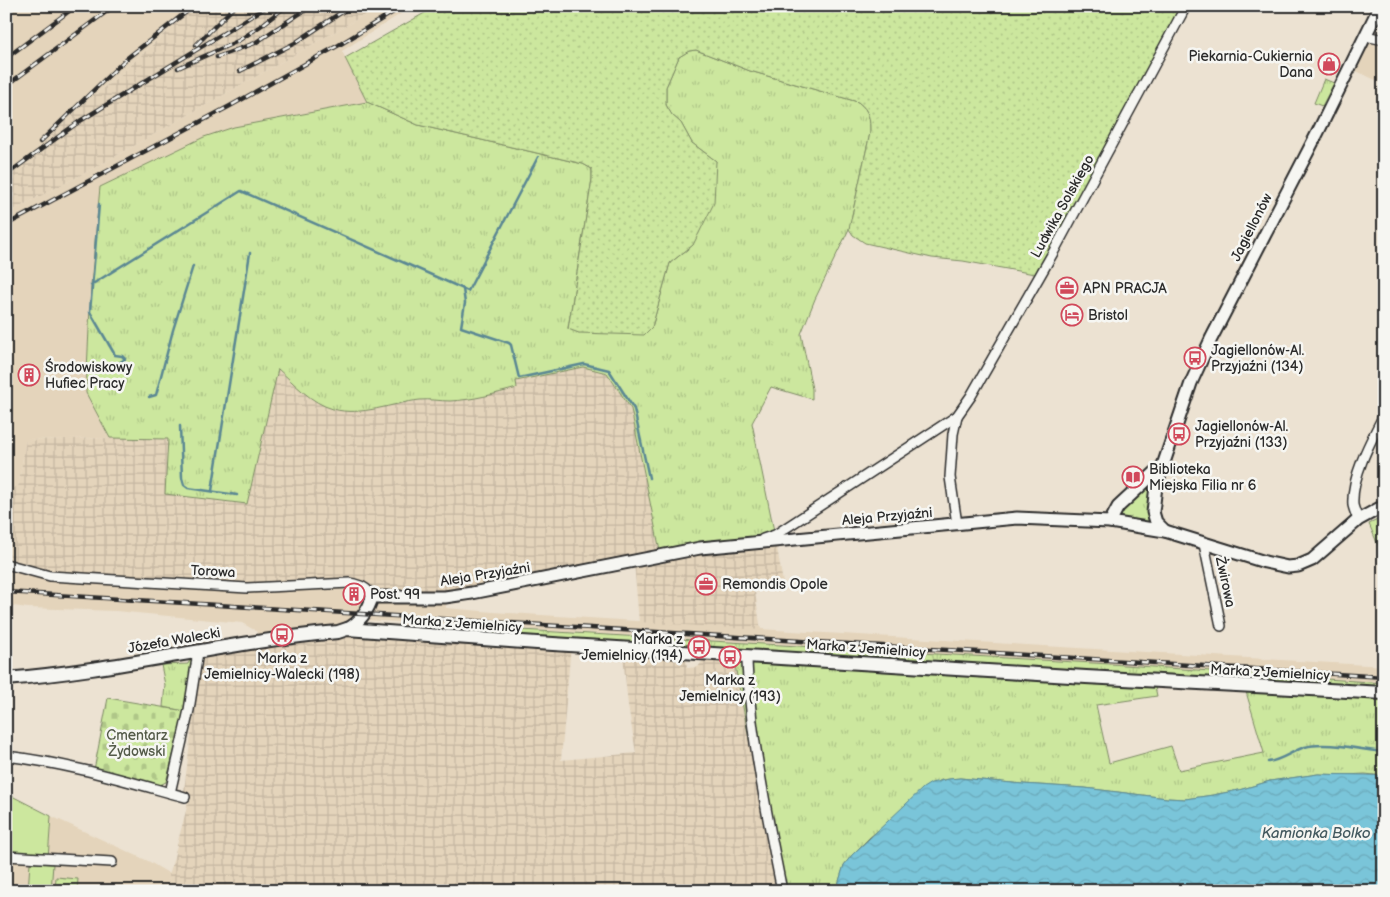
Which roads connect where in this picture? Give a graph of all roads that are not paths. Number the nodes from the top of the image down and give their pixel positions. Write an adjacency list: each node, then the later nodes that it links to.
1 (1186, 6): 6 (street, Ludwika Solskiego)
2 (1380, 6): 3 (street, Jagiellonów)
3 (1365, 36): 4 (street); 7 (street, Jagiellonów)
4 (1384, 40)
5 (1384, 415): 9 (street)
6 (957, 416): 11 (street, Ludwika Solskiego); 13 (street, Ludwika Solskiego)
7 (1161, 467): 10 (street, Jagiellonów); 12 (street, Jagiellonów)
8 (1384, 508): 9 (street, Aleja Przyjaźni)
9 (1358, 520): 14 (street, Aleja Przyjaźni)
10 (1110, 522): 11 (street, Aleja Przyjaźni); 12 (street, Aleja Przyjaźni)
11 (957, 524): 13 (street, Aleja Przyjaźni)
12 (1164, 531): 14 (street, Aleja Przyjaźni)
13 (750, 544): 16 (street, Aleja Przyjaźni)
14 (1204, 544): 17 (street, Żwirowa)
15 (6, 564): 16 (street, Torowa)
16 (372, 597): 18 (street)
17 (1221, 626)
18 (347, 629): 19 (main road, Józefa Walecki); 20 (main road, Marka z Jemielnicy)
19 (198, 652): 21 (main road, Józefa Walecki); 24 (street)
20 (747, 656): 22 (main road, Marka z Jemielnicy); 28 (street)
21 (6, 679)
22 (1384, 693)
23 (6, 756): 24 (street)
24 (170, 793): 25 (street)
25 (185, 797)
26 (6, 856): 27 (street)
27 (112, 862)
28 (782, 891)

